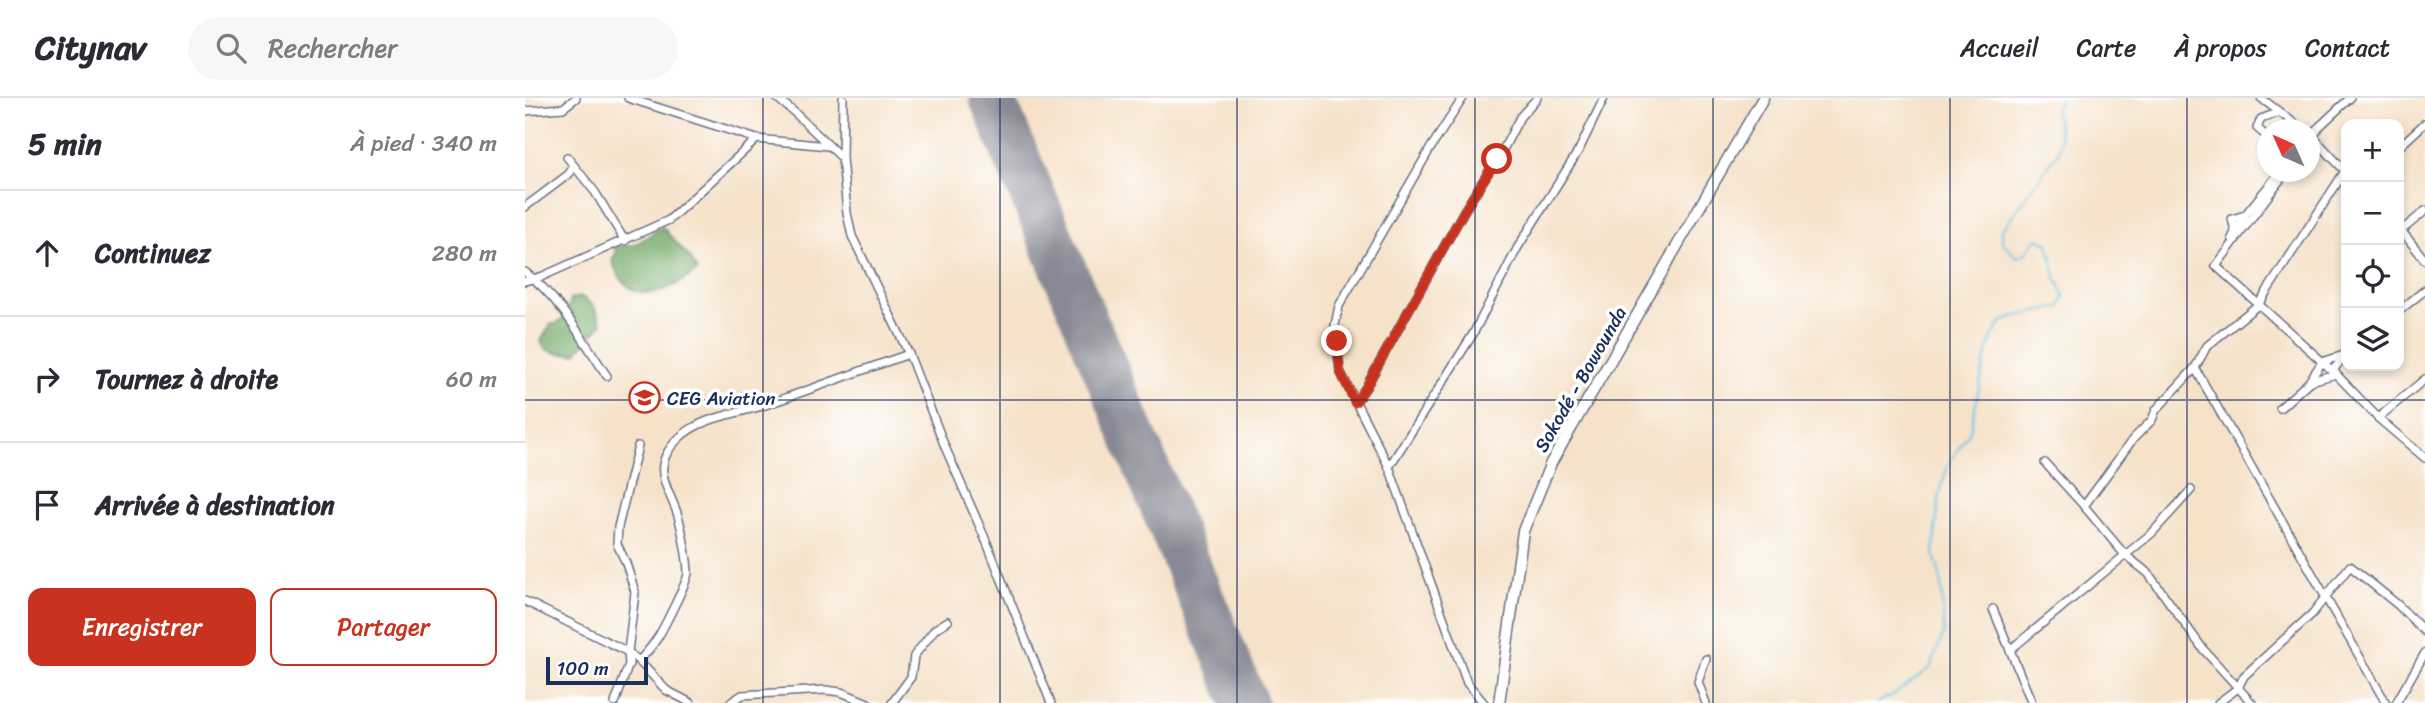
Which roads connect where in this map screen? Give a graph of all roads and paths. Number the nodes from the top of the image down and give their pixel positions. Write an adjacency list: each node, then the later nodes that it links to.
1 (576, 98): 11 (street)
2 (628, 98): 17 (street)
3 (777, 98): 19 (street)
4 (843, 98): 22 (street)
5 (1463, 98): 50 (street)
6 (1537, 98): 50 (street)
7 (1604, 98): 56 (street)
8 (1763, 98): 78 (main road, Sokodé - Bowounda)
9 (2262, 98): 12 (street)
10 (2350, 98): 16 (street)
11 (525, 111)
12 (2280, 112): 13 (street); 14 (street)
13 (2261, 119)
14 (2289, 119)
15 (2425, 123): 18 (street)
16 (2320, 126)
17 (757, 139): 19 (street); 32 (street)
18 (2404, 142)
19 (828, 146): 22 (street)
20 (2320, 146): 23 (street)
21 (567, 157): 24 (street)
22 (842, 158): 41 (street)
23 (2341, 166)
24 (573, 167): 28 (street); 32 (street)
25 (2341, 179): 39 (street)
26 (2272, 182): 33 (street)
27 (2279, 182): 33 (street)
28 (525, 207)
29 (2425, 211): 30 (street)
30 (2404, 226)
31 (2404, 234): 34 (street)
32 (625, 241): 36 (street)
33 (2227, 251): 39 (street)
34 (2425, 260)
35 (525, 272): 36 (street)
36 (534, 277): 37 (street); 47 (street)
37 (525, 281)
38 (2425, 290): 40 (street)
39 (2258, 305): 44 (street); 45 (street)
40 (2403, 308)
41 (909, 354): 69 (street); 76 (street)
42 (2341, 356): 44 (street)
43 (2341, 361): 46 (street)
44 (2322, 362): 46 (street); 49 (street)
45 (2195, 368): 58 (street); 60 (street)
46 (2336, 374): 49 (street); 52 (street)
47 (607, 376)
48 (2425, 379): 52 (street)
49 (2310, 381): 51 (street)
50 (1355, 403): 56 (street)
51 (2280, 408)
52 (2378, 418): 54 (street)
53 (638, 446): 66 (street)
54 (2425, 458)
55 (2045, 463): 58 (street)
56 (1389, 467): 77 (street)
57 (2191, 490): 59 (street)
58 (2084, 506): 59 (street)
59 (2125, 555): 65 (street); 70 (street)
60 (2325, 596): 64 (street); 70 (street); 83 (street)
61 (525, 601): 66 (street)
62 (1993, 609): 65 (street)
63 (948, 621): 75 (street)
64 (2425, 632)
65 (2010, 650): 80 (street)
66 (628, 652): 69 (street); 71 (street)
67 (2425, 653): 84 (street)
68 (1706, 659): 79 (street)
69 (639, 661): 72 (street)
70 (2238, 688): 81 (street); 82 (street)
71 (615, 703)
72 (691, 703)
73 (730, 703): 74 (street)
74 (868, 703)
75 (892, 703)
76 (1051, 703)
77 (1484, 703)
78 (1499, 703)
79 (1706, 703)
80 (2032, 703)
81 (2218, 703)
82 (2252, 703)
83 (2386, 703)
84 (2396, 703)

